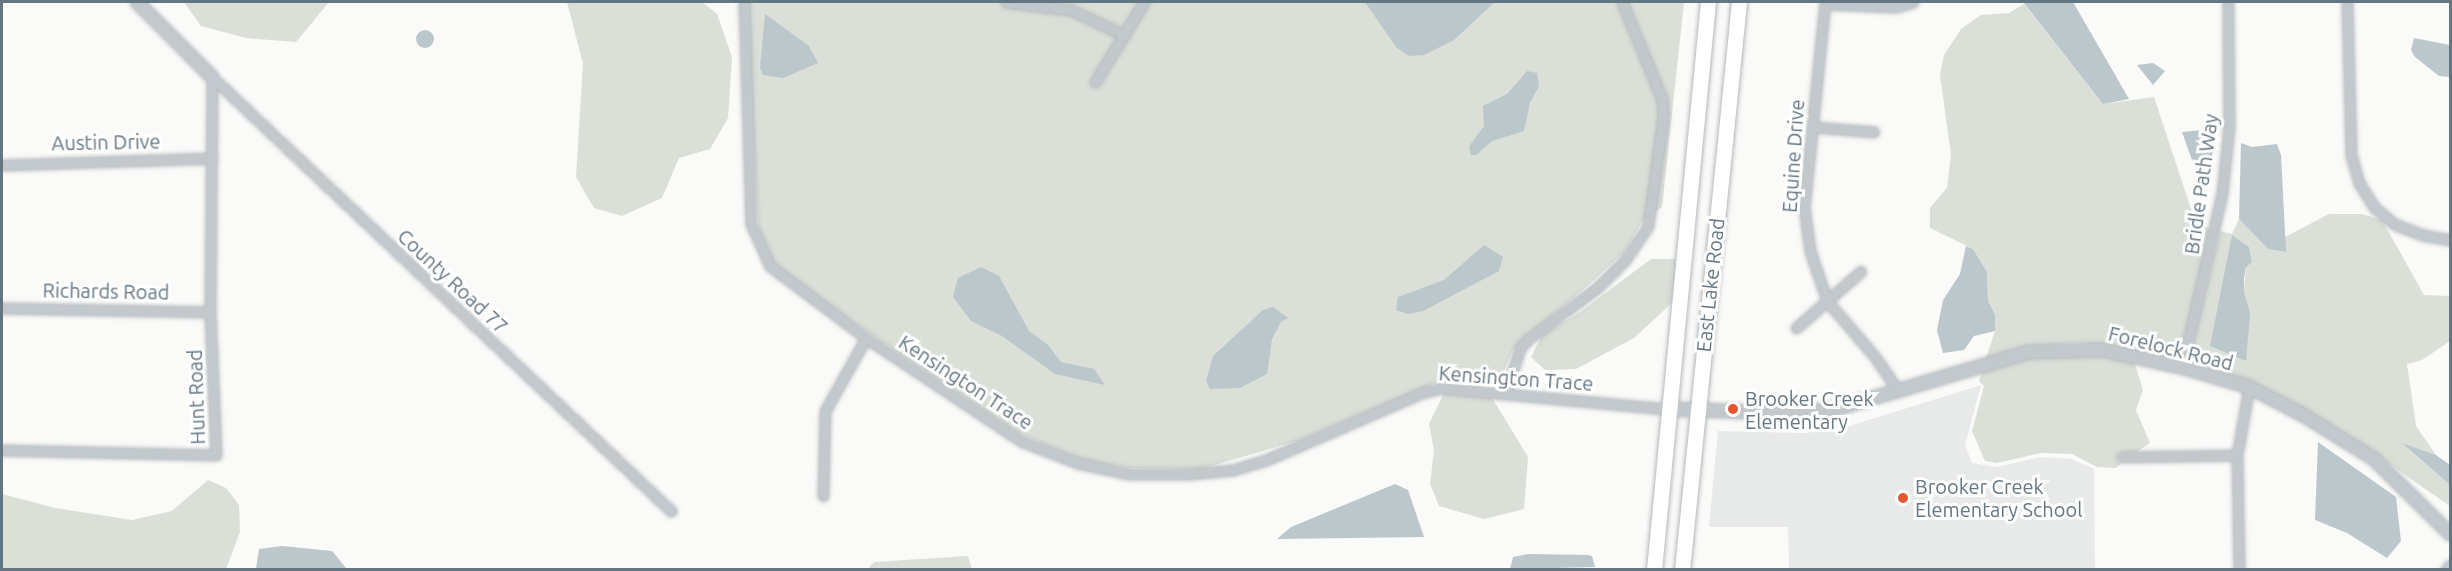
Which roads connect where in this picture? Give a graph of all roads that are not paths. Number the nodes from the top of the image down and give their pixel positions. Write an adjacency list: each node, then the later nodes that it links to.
1 (137, 2): 13 (street)
2 (744, 2): 25 (street, Kensington Trace)
3 (1006, 2): 12 (street)
4 (1144, 2): 12 (street)
5 (1622, 2): 28 (street)
6 (1708, 2): 30 (main road, East Lake Road)
7 (1739, 2): 31 (main road, East Lake Road)
8 (1913, 2): 11 (street)
9 (2228, 2): 26 (street, Bridle Path Way)
10 (2347, 2): 19 (street)
11 (1825, 3): 15 (street, Equine Drive)
12 (1124, 35): 14 (street)
13 (212, 76): 17 (street, Hunt Road); 36 (street, County Road 77)
14 (1095, 82)
15 (1812, 127): 16 (street); 21 (street, Equine Drive)
16 (1874, 132)
17 (212, 158): 18 (street, Austin Drive); 23 (street, Hunt Road)
18 (2, 165)
19 (2451, 240)
20 (1861, 271): 21 (street)
21 (1827, 301): 24 (street); 29 (street, Equine Drive)
22 (2, 308): 23 (street, Richards Road)
23 (210, 312): 32 (street, Hunt Road)
24 (1796, 328)
25 (866, 338): 28 (street, Kensington Trace); 35 (street)
26 (2182, 368): 27 (street, Forelock Road); 29 (street, Forelock Road)
27 (2249, 387): 33 (street); 37 (street, Forelock Road)
28 (1506, 392): 30 (street, Kensington Trace)
29 (1899, 392): 31 (street, Forelock Road)
30 (1669, 409): 31 (street, Forelock Road); 39 (main road, East Lake Road)
31 (1697, 410): 40 (main road, East Lake Road)
32 (2, 450)
33 (2237, 455): 34 (street); 41 (street)
34 (2122, 458)
35 (822, 496)
36 (671, 511)
37 (2451, 534)
38 (2451, 565): 42 (street)
39 (1654, 570)
40 (1682, 570)
41 (2239, 570)
42 (2446, 570)

